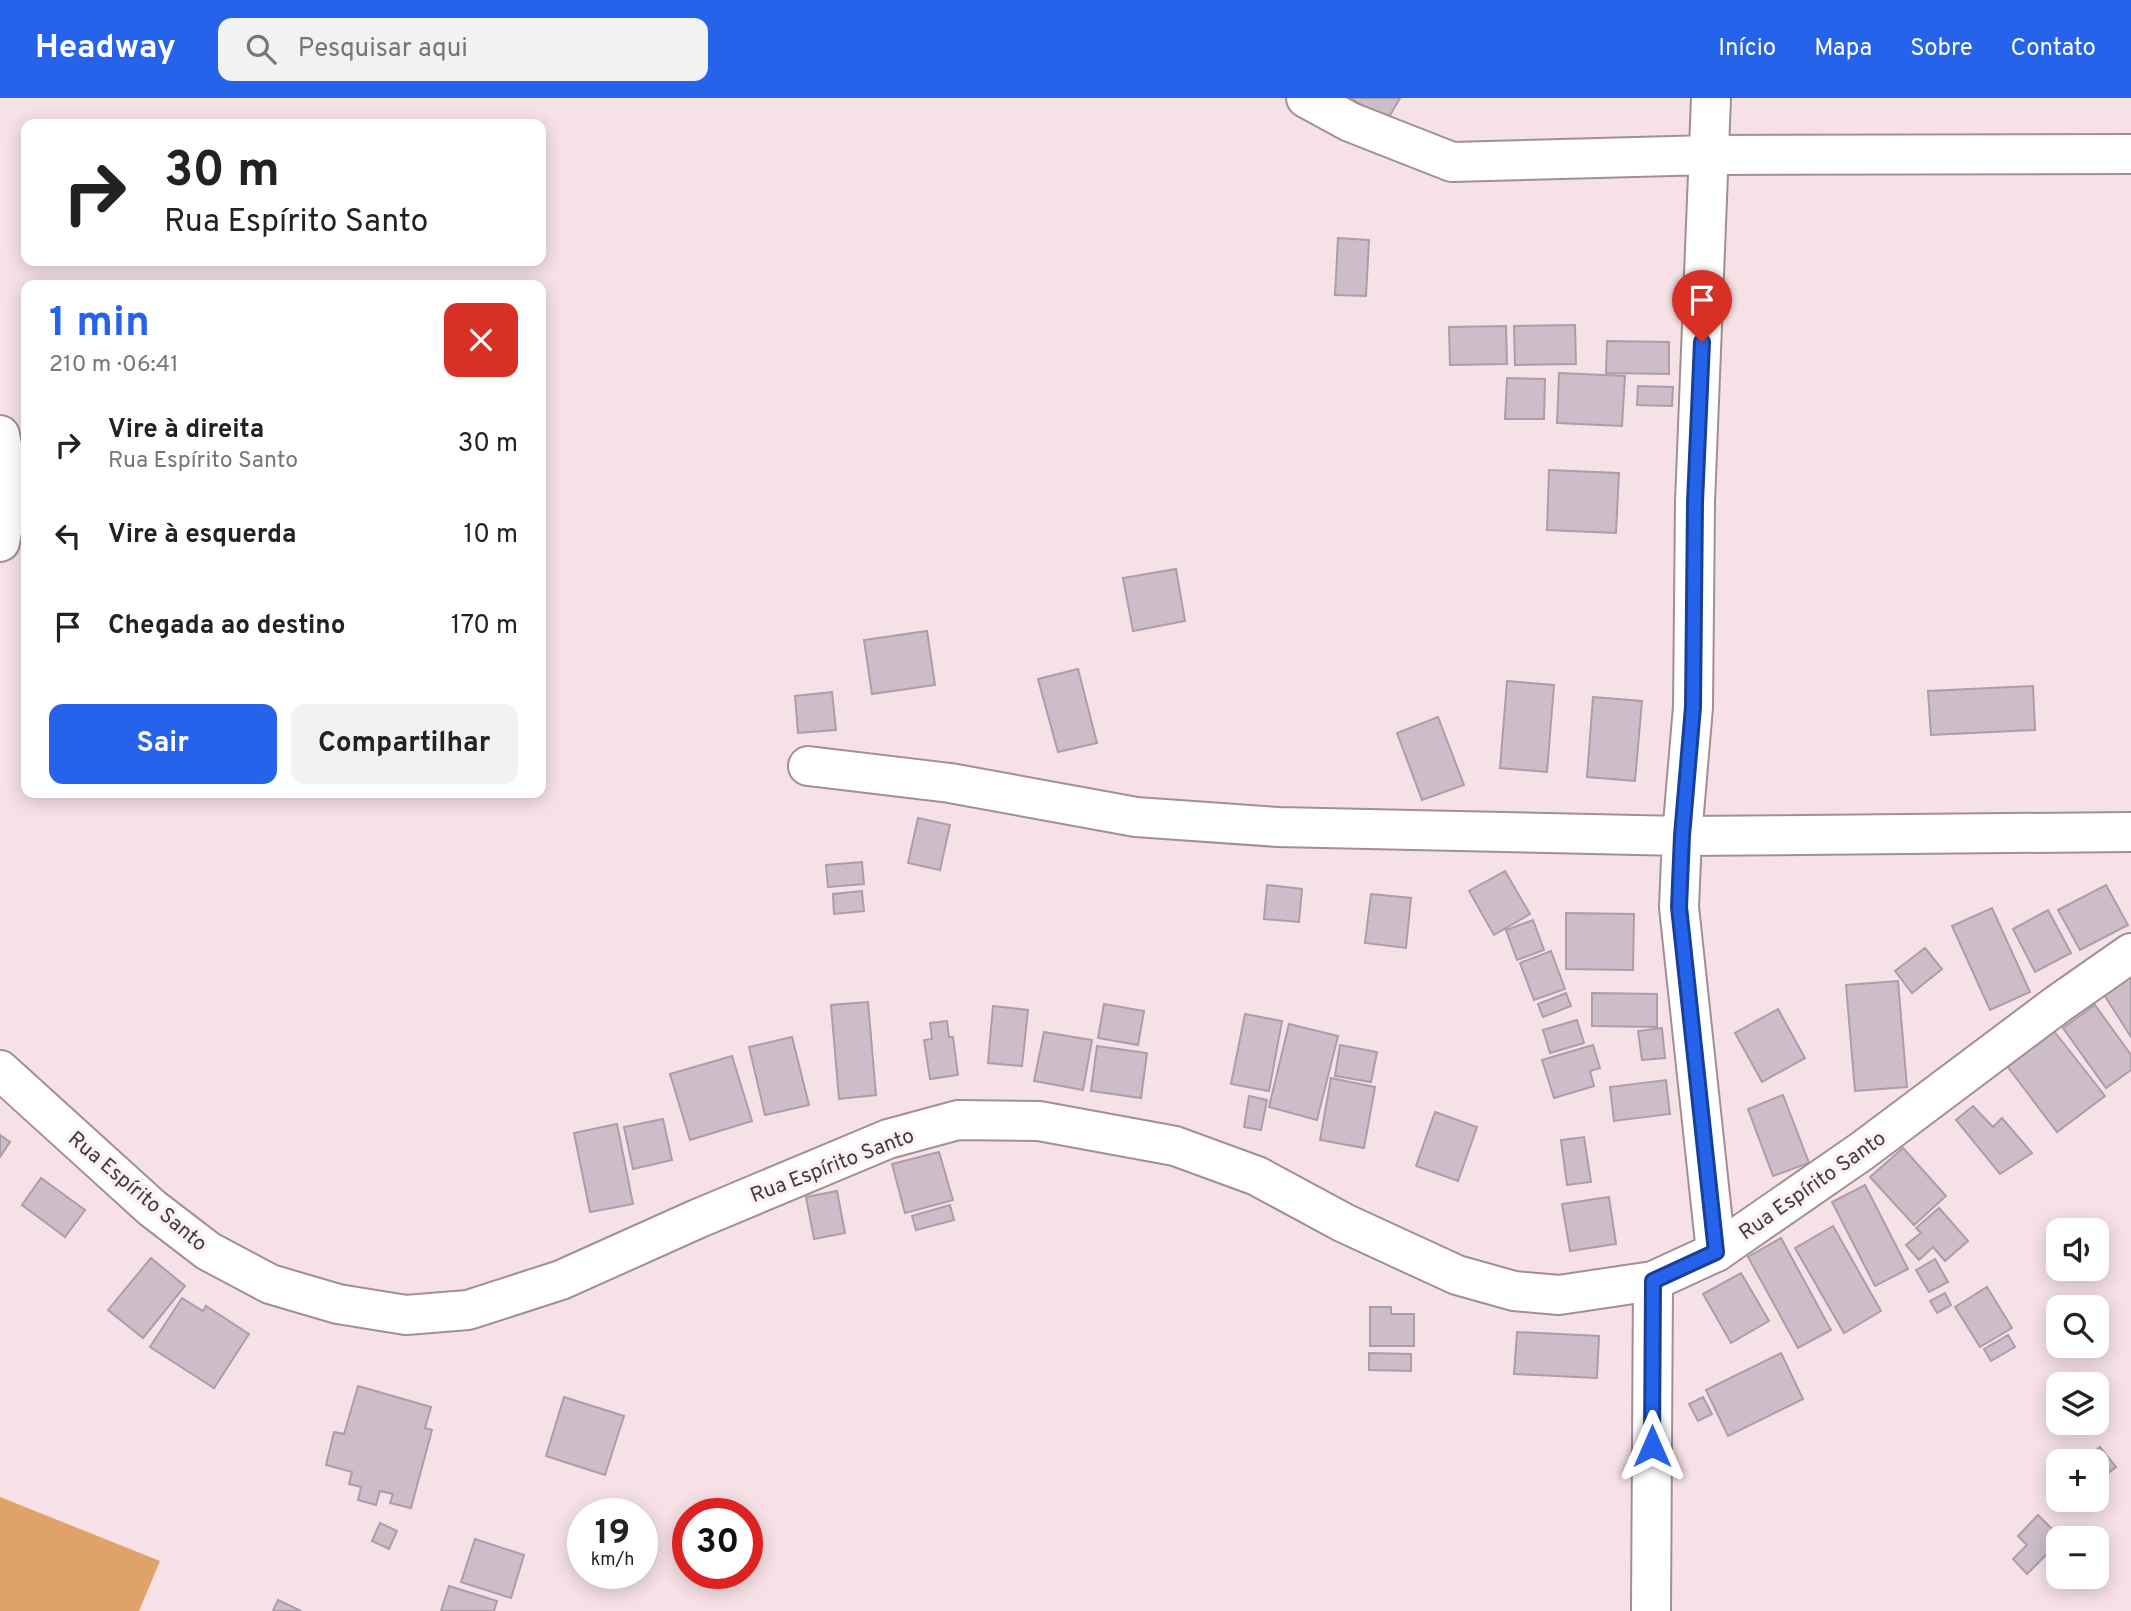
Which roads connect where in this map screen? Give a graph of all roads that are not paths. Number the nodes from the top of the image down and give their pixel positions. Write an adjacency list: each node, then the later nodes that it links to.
1 (1306, 98): 4 (street)
2 (1711, 98): 4 (street)
3 (2131, 154): 4 (street)
4 (1710, 155): 9 (street)
5 (0, 435): 6 (street)
6 (0, 542)
7 (808, 766): 9 (street)
8 (2131, 832): 9 (street)
9 (1682, 836): 12 (street)
10 (2131, 953): 12 (street, Rua Espírito Santo)
11 (0, 1070): 13 (street, Rua Espírito Santo)
12 (1716, 1252): 13 (street, Rua Espírito Santo)
13 (1653, 1281): 14 (street)
14 (1651, 1611)

